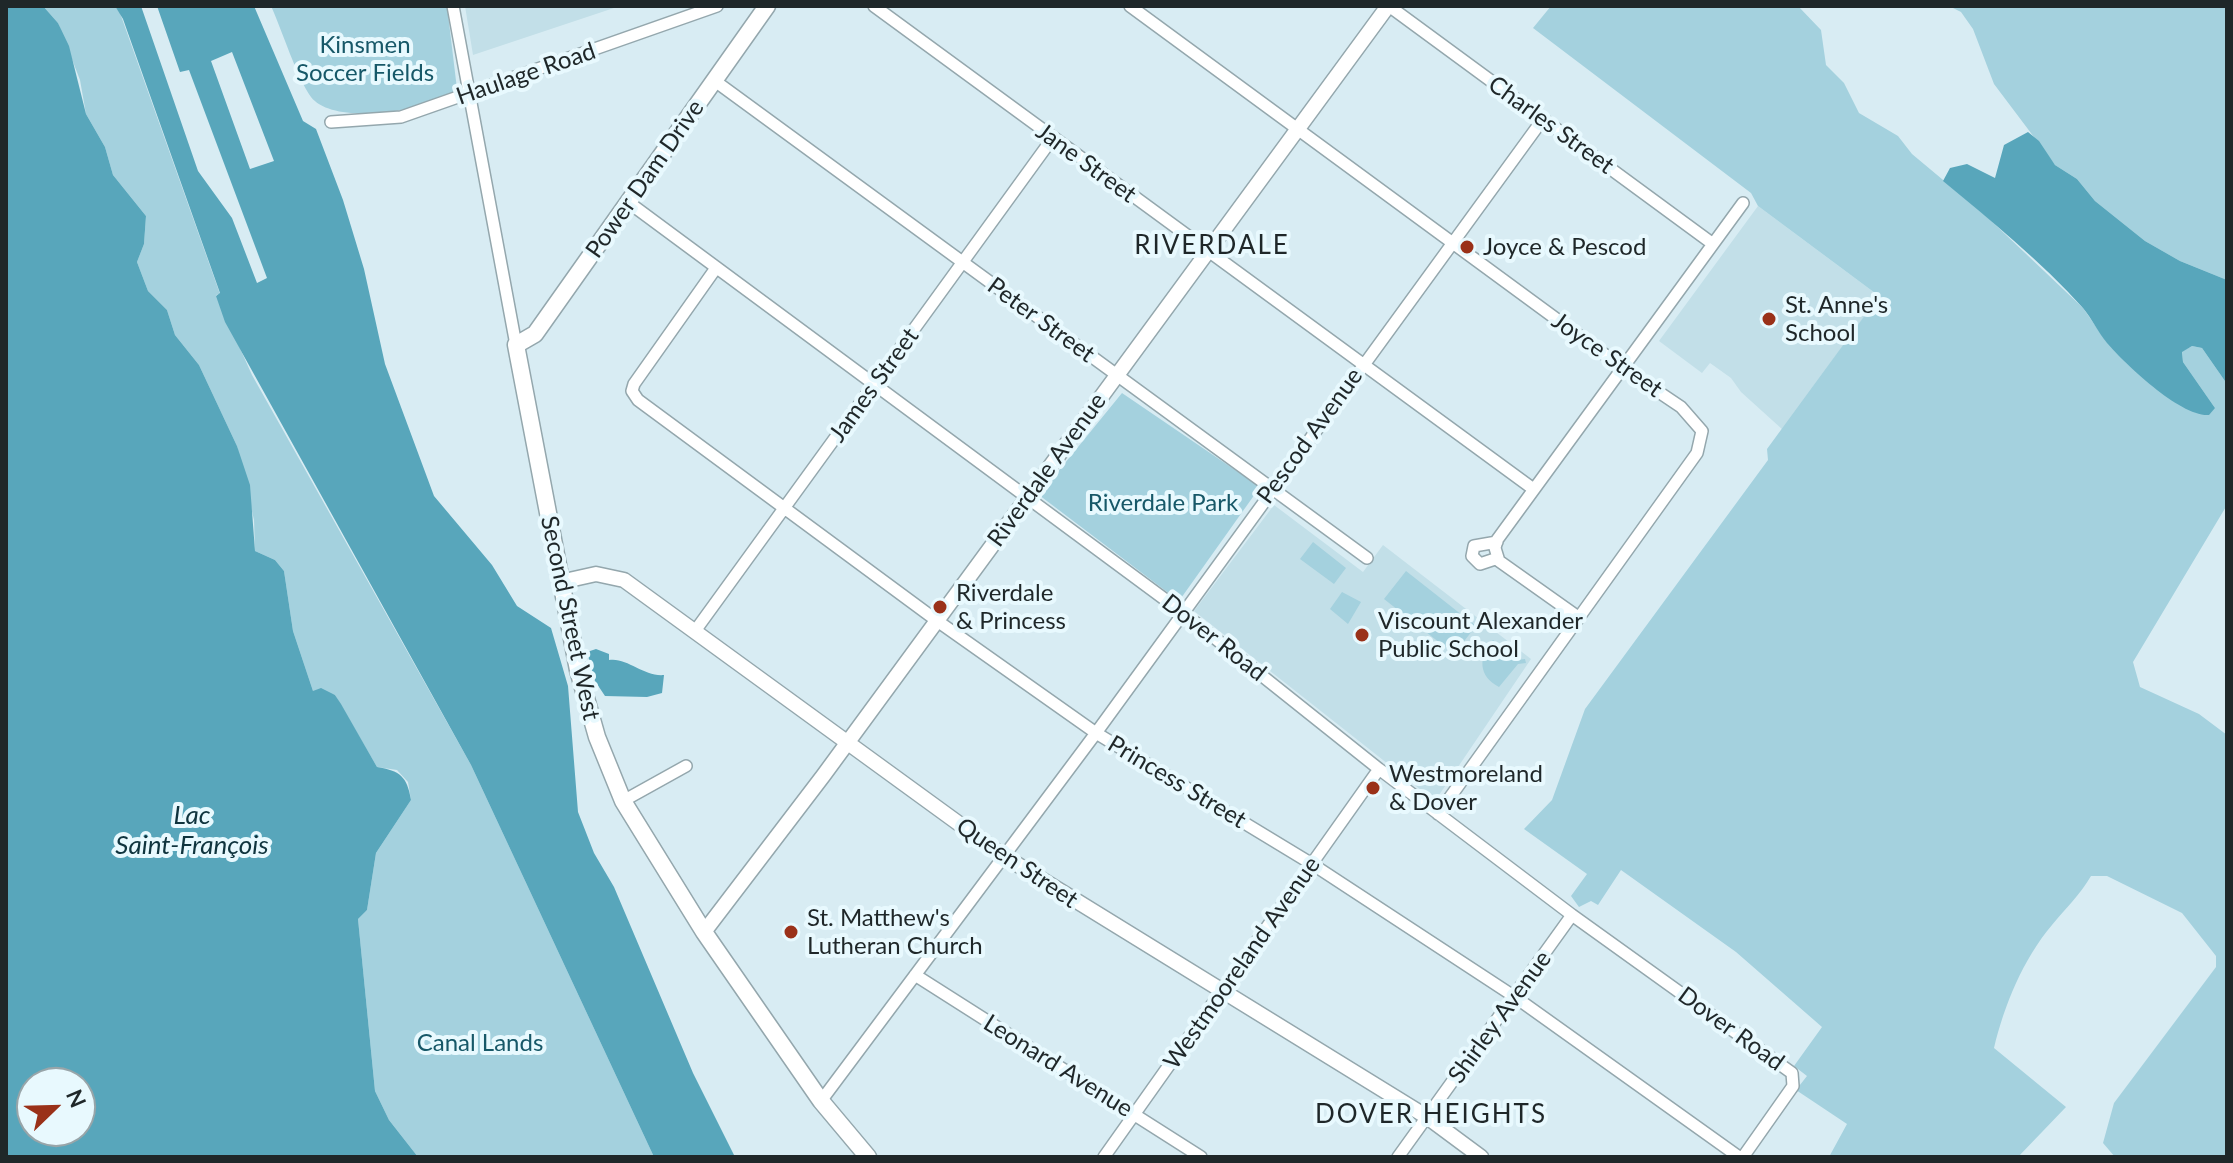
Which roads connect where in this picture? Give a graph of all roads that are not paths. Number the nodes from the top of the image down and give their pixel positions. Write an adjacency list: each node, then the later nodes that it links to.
1 (453, 6): 8 (street, Second Street West)
2 (717, 6): 8 (street, Haulage Road)
3 (767, 6): 7 (main road, Power Dam Drive)
4 (874, 6): 12 (street, Jane Street)
5 (1130, 6): 11 (street, Joyce Street)
6 (1388, 6): 9 (street, Charles Street); 11 (street, Riverdale Avenue)
7 (715, 81): 13 (main road, Power Dam Drive); 18 (street, Peter Street)
8 (469, 95): 10 (street, Haulage Road); 20 (street, Second Street West)
9 (1543, 119): 15 (street, Pescod Avenue); 16 (street, Charles Street)
10 (331, 122)
11 (1296, 129): 15 (street, Joyce Street); 17 (street, Riverdale Avenue)
12 (1052, 139): 17 (street, Jane Street); 18 (street, James Street)
13 (628, 202): 19 (street, Dover Road); 20 (main road, Power Dam Drive)
14 (1743, 203): 16 (street)
15 (1452, 243): 21 (street, Pescod Avenue); 22 (street, Joyce Street)
16 (1713, 244): 22 (street)
17 (1207, 252): 21 (street, Jane Street); 23 (street, Riverdale Avenue)
18 (962, 262): 23 (street, Peter Street); 24 (street, James Street)
19 (716, 268): 24 (street, Dover Road); 28 (street, Princess Street)
20 (516, 345): 32 (main road, Second Street West)
21 (1362, 366): 25 (street, Pescod Avenue); 26 (street, Jane Street)
22 (1623, 368): 26 (street); 34 (street, Joyce Street)
23 (1116, 375): 25 (street, Peter Street); 27 (street, Riverdale Avenue)
24 (875, 385): 27 (street, Dover Road); 28 (street, James Street)
25 (1274, 488): 30 (street, Peter Street); 33 (street, Pescod Avenue)
26 (1532, 488): 29 (street)
27 (1025, 498): 33 (street, Dover Road); 35 (street, Riverdale Avenue)
28 (784, 509): 35 (street, Princess Street); 36 (street, James Street)
29 (1497, 542): 31 (street); 31 (street)
30 (1367, 558)
31 (1498, 558): 34 (street)
32 (560, 582): 36 (street, Queen Street); 41 (main road, Second Street West)
33 (1182, 612): 37 (street, Pescod Avenue); 40 (street, Dover Road)
34 (1578, 617): 42 (street, Joyce Street)
35 (936, 620): 37 (street, Princess Street); 38 (street, Riverdale Avenue)
36 (695, 631): 38 (street, Queen Street)
37 (1096, 733): 43 (street, Pescod Avenue); 44 (street, Princess Street)
38 (847, 743): 43 (street, Queen Street); 46 (street, Riverdale Avenue)
39 (686, 766): 41 (street)
40 (1379, 769): 42 (street, Dover Road); 44 (street, Westmooreland Avenue)
41 (623, 801): 46 (main road, Second Street West)
42 (1438, 814): 45 (street, Dover Road)
43 (1002, 855): 47 (street, Pescod Avenue); 48 (street, Queen Street)
44 (1312, 864): 48 (street, Westmooreland Avenue); 49 (street, Princess Street)
45 (1572, 915): 49 (street, Shirley Avenue); 58 (street, Dover Road)
46 (704, 932): 50 (main road, Second Street West)
47 (915, 975): 50 (street, Pescod Avenue); 51 (street, Leonard Avenue)
48 (1221, 990): 51 (street, Westmooreland Avenue); 52 (street, Queen Street)
49 (1515, 997): 52 (street, Shirley Avenue); 58 (street, Princess Street)
50 (821, 1101): 53 (main road, Second Street West)
51 (1135, 1114): 54 (street, Westmooreland Avenue); 55 (street, Leonard Avenue)
52 (1427, 1117): 56 (street, Shirley Avenue); 57 (street, Queen Street)
53 (868, 1157)
54 (1104, 1157)
55 (1201, 1157)
56 (1398, 1157)
57 (1481, 1157)
58 (1741, 1157)

